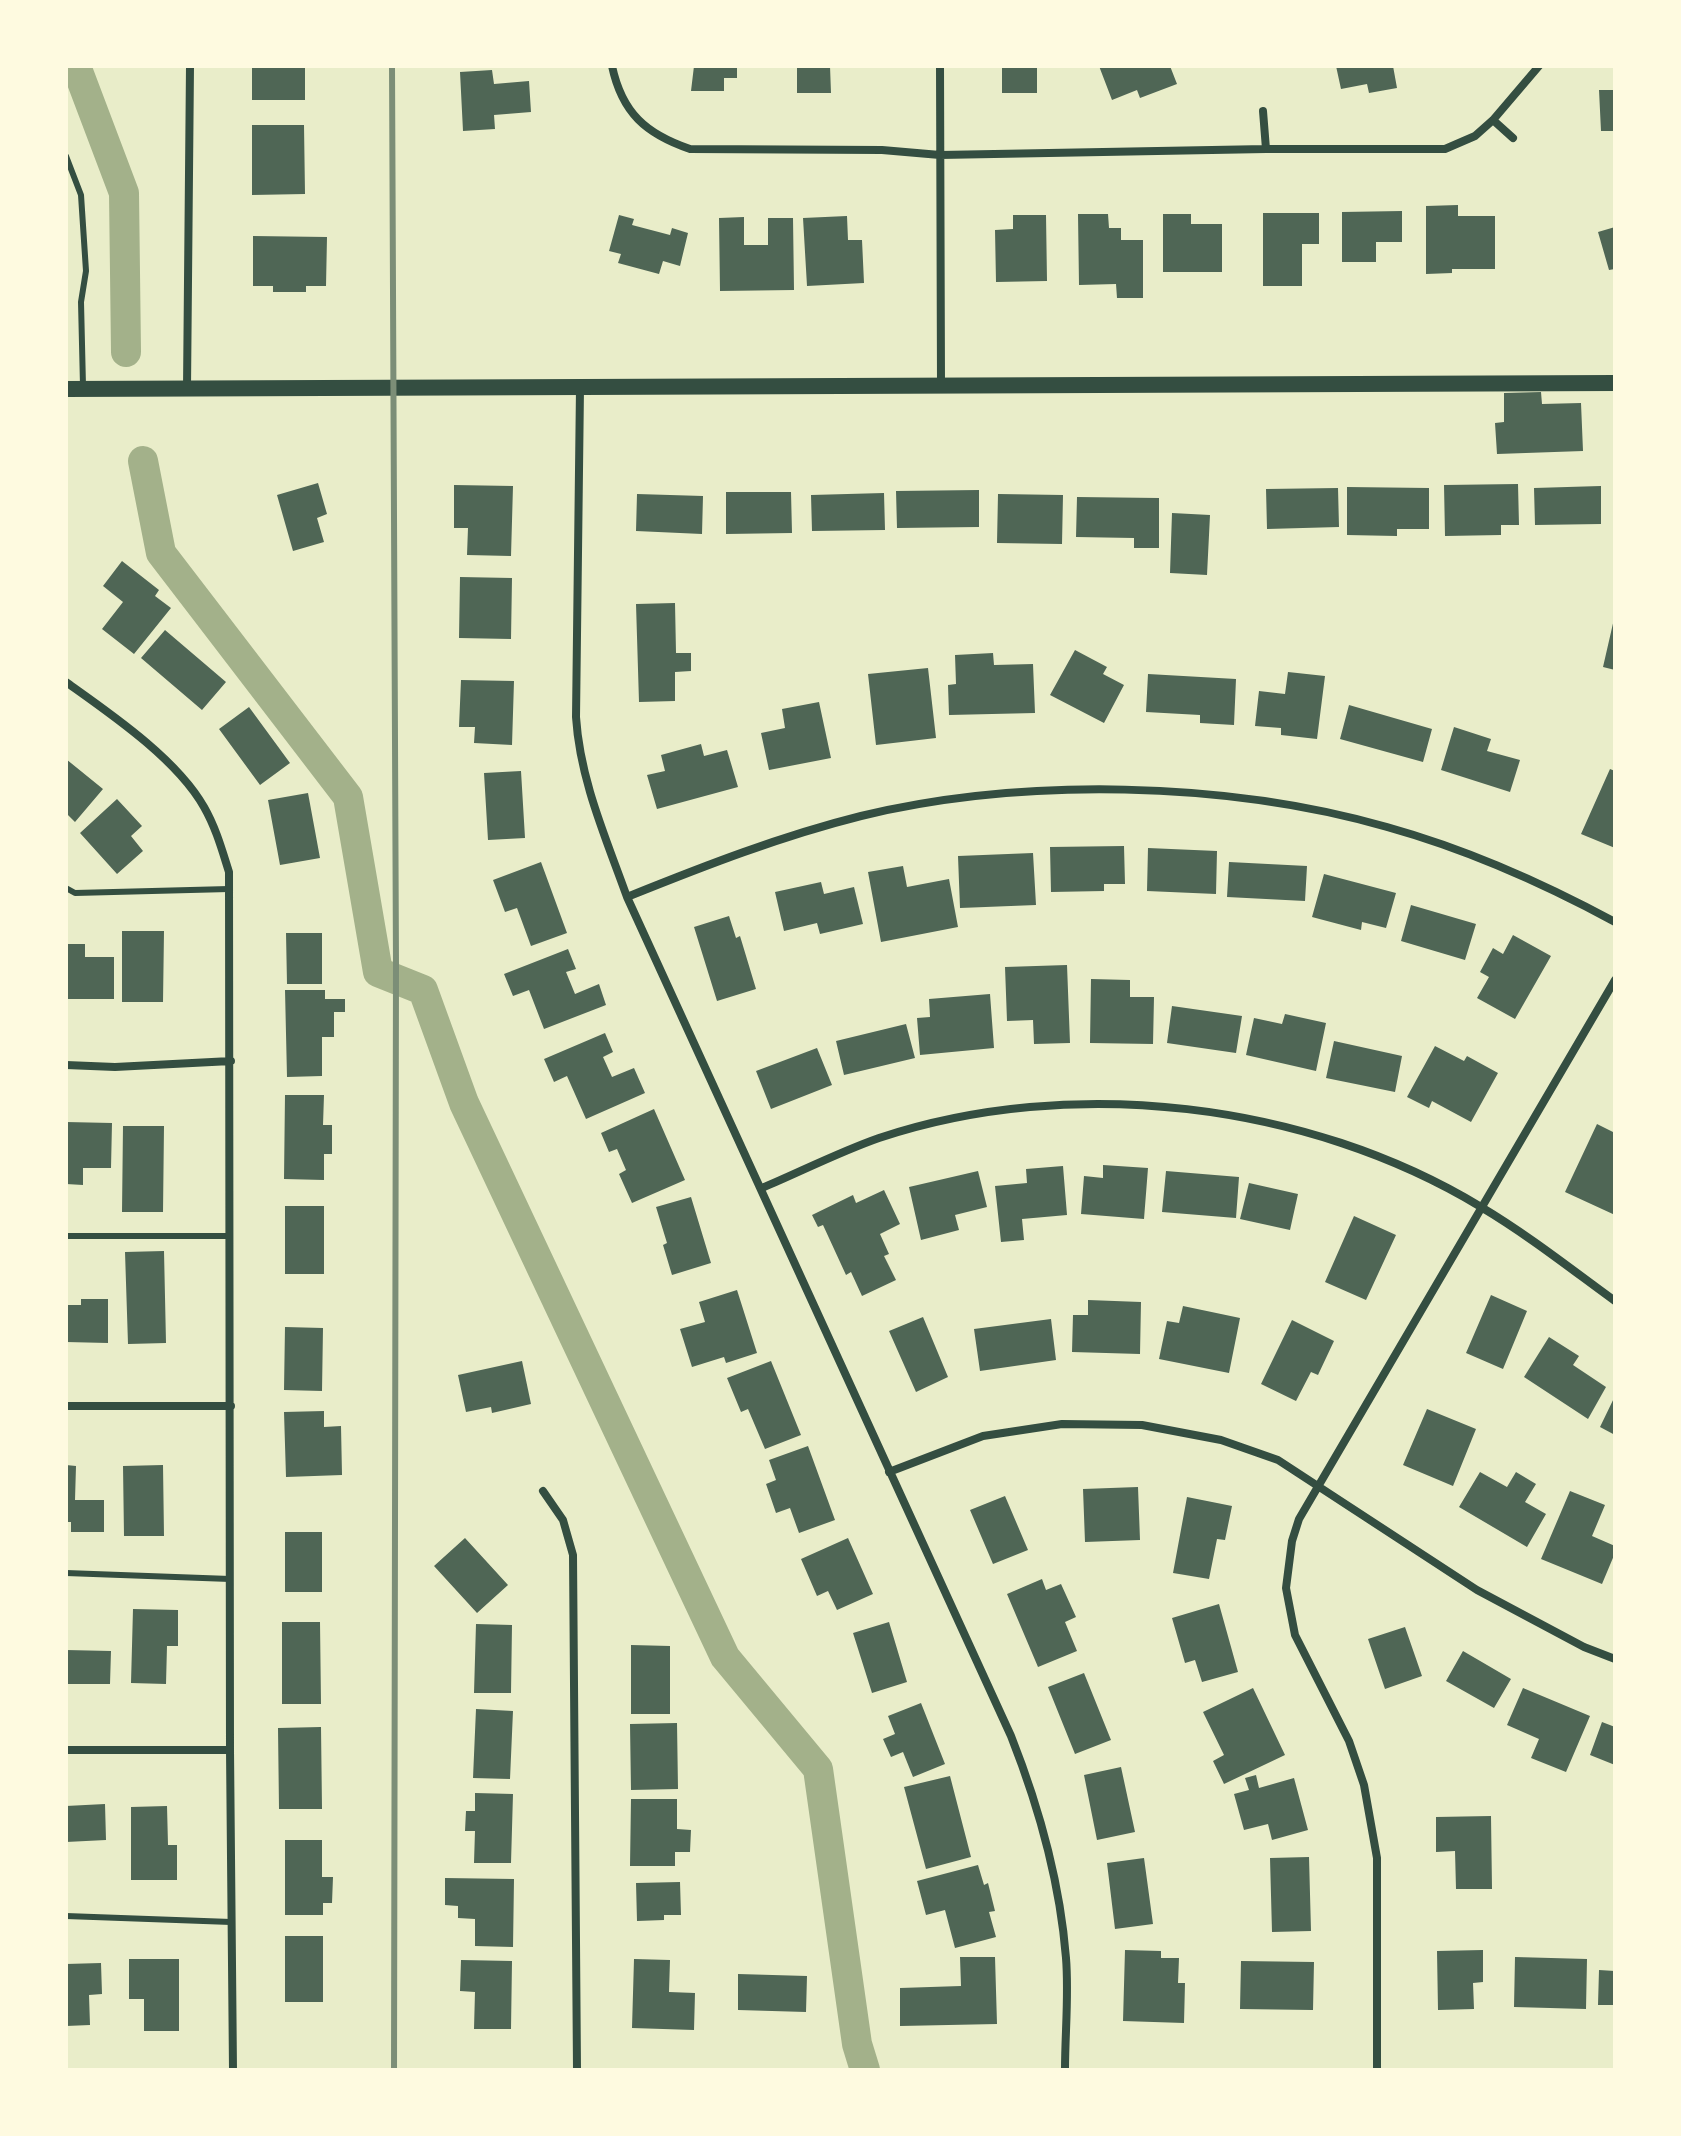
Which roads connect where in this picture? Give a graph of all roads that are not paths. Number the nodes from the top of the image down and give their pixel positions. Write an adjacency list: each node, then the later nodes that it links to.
1 (190, 66): 16 (street)
2 (612, 66): 9 (street)
3 (940, 66): 9 (street)
4 (1539, 66): 6 (street)
5 (1263, 111): 8 (street)
6 (1493, 120): 7 (street); 8 (street)
7 (1513, 138)
8 (1266, 149): 9 (street)
9 (940, 155): 12 (street)
10 (66, 156): 15 (lane)
11 (1615, 383): 12 (main road)
12 (941, 386): 13 (main road)
13 (580, 388): 16 (main road); 20 (street)
14 (66, 389): 15 (main road)
15 (83, 389): 16 (main road)
16 (187, 389)
17 (66, 682): 19 (street)
18 (66, 888): 19 (lane)
19 (229, 889): 23 (street)
20 (627, 897): 21 (street); 25 (street)
21 (1615, 922)
22 (1615, 980): 26 (street)
23 (231, 1061): 24 (street); 28 (street)
24 (66, 1065)
25 (762, 1188): 26 (street); 32 (street)
26 (1481, 1206): 29 (street); 33 (street)
27 (66, 1236): 28 (lane)
28 (231, 1236): 31 (street)
29 (1615, 1301)
30 (66, 1406): 31 (street)
31 (231, 1406): 36 (street)
32 (889, 1472): 33 (street); 44 (street)
33 (1319, 1485): 37 (street); 45 (street)
34 (543, 1491): 43 (street)
35 (66, 1573): 36 (lane)
36 (230, 1579): 39 (street)
37 (1615, 1659)
38 (66, 1750): 39 (street)
39 (230, 1750): 41 (street)
40 (66, 1916): 41 (lane)
41 (231, 1922): 42 (street)
42 (233, 2070)
43 (577, 2070)
44 (1065, 2070)
45 (1377, 2070)

